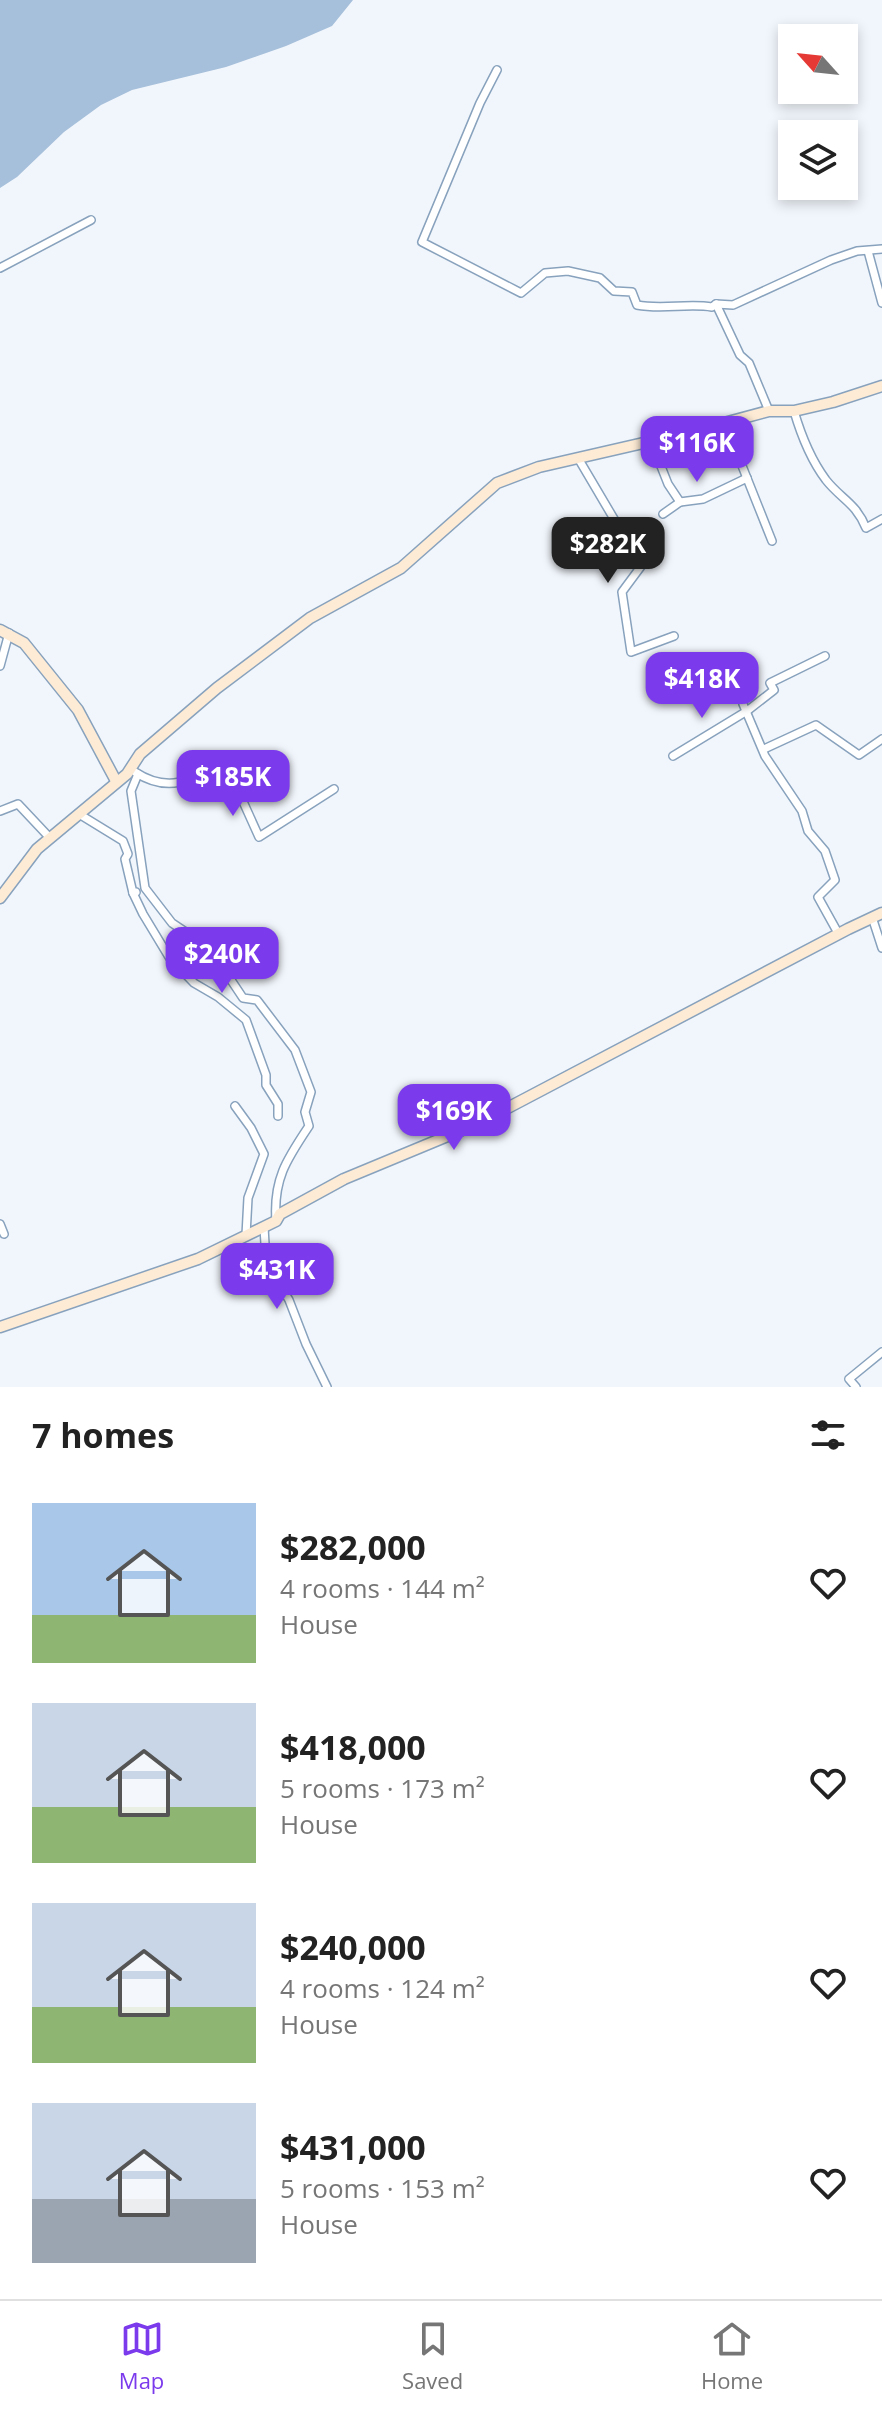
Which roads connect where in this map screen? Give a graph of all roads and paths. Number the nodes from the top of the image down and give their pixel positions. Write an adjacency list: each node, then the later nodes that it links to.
1 (497, 70): 7 (street)
2 (91, 220): 5 (street)
3 (882, 249): 4 (street)
4 (868, 251): 6 (street); 7 (street)
5 (0, 268)
6 (882, 303)
7 (716, 304): 9 (street)
8 (882, 386): 10 (street)
9 (769, 411): 10 (street); 11 (street)
10 (794, 411): 17 (street)
11 (725, 423): 12 (street); 14 (street)
12 (651, 441): 13 (street); 15 (street)
13 (578, 458): 20 (street); 27 (street)
14 (747, 478): 15 (street); 18 (street)
15 (680, 502): 16 (street)
16 (663, 514)
17 (882, 519)
18 (772, 541)
19 (4, 631): 22 (street); 28 (street)
20 (674, 636)
21 (825, 656): 23 (street)
22 (0, 666)
23 (745, 707): 25 (street); 26 (street)
24 (882, 739): 25 (street)
25 (764, 749): 37 (street)
26 (673, 756)
27 (132, 772): 28 (street); 29 (street); 33 (street)
28 (116, 781): 31 (street)
29 (334, 789)
30 (0, 811): 32 (street)
31 (79, 814): 32 (street); 34 (street)
32 (50, 838): 35 (street)
33 (145, 888): 34 (street); 41 (street)
34 (133, 893): 40 (street)
35 (0, 898)
36 (877, 915): 37 (street); 38 (street)
37 (838, 933): 41 (street)
38 (882, 948)
39 (235, 1106): 45 (street)
40 (278, 1116)
41 (276, 1221): 43 (street)
42 (0, 1224): 44 (street)
43 (264, 1227): 45 (street); 48 (street)
44 (4, 1234)
45 (246, 1235): 46 (street)
46 (0, 1327)
47 (882, 1352): 49 (street)
48 (327, 1387)
49 (856, 1387)

